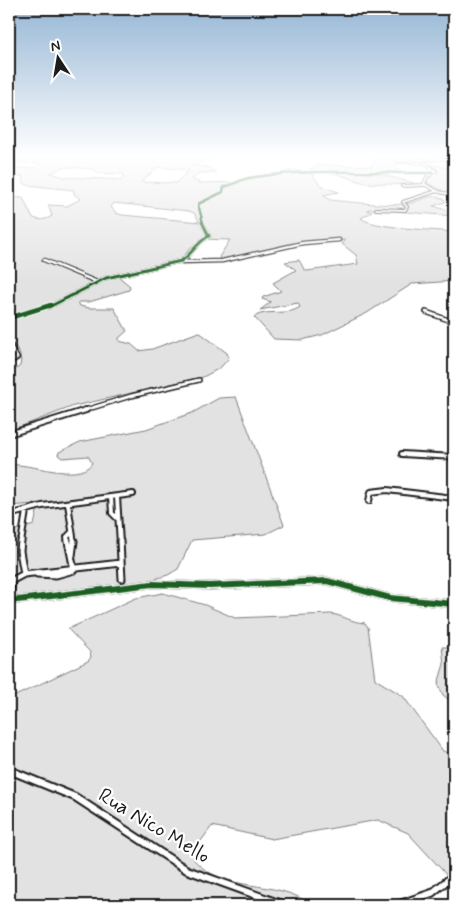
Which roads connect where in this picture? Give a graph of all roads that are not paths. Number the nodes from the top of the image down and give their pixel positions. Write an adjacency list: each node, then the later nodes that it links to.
1 (210, 199): 6 (street)
2 (413, 199): 3 (street)
3 (376, 209)
4 (339, 240): 6 (street)
5 (44, 260): 7 (street)
6 (173, 263): 7 (street)
7 (97, 282): 9 (street)
8 (426, 312): 10 (street)
9 (9, 318)
10 (454, 322)
11 (9, 344): 12 (street)
12 (10, 348): 13 (street)
13 (9, 362)
14 (199, 380): 15 (street)
15 (9, 434)
16 (402, 454): 17 (street)
17 (454, 457)
18 (133, 494): 19 (street)
19 (117, 497): 20 (street); 26 (street)
20 (111, 498): 23 (street); 26 (street)
21 (454, 498): 22 (street)
22 (369, 501)
23 (68, 504): 24 (street); 28 (street)
24 (26, 511): 25 (street); 29 (street)
25 (9, 515)
26 (117, 518): 27 (street)
27 (121, 564): 28 (street); 31 (street)
28 (74, 570): 29 (street)
29 (24, 574): 30 (street)
30 (11, 578): 33 (street)
31 (122, 578)
32 (454, 587): 35 (street)
33 (9, 591): 34 (street)
34 (9, 601): 35 (street)
35 (453, 604)
36 (9, 770): 38 (street, Rua Nico Mello)
37 (454, 875): 39 (street)
38 (284, 905)
39 (396, 905)

